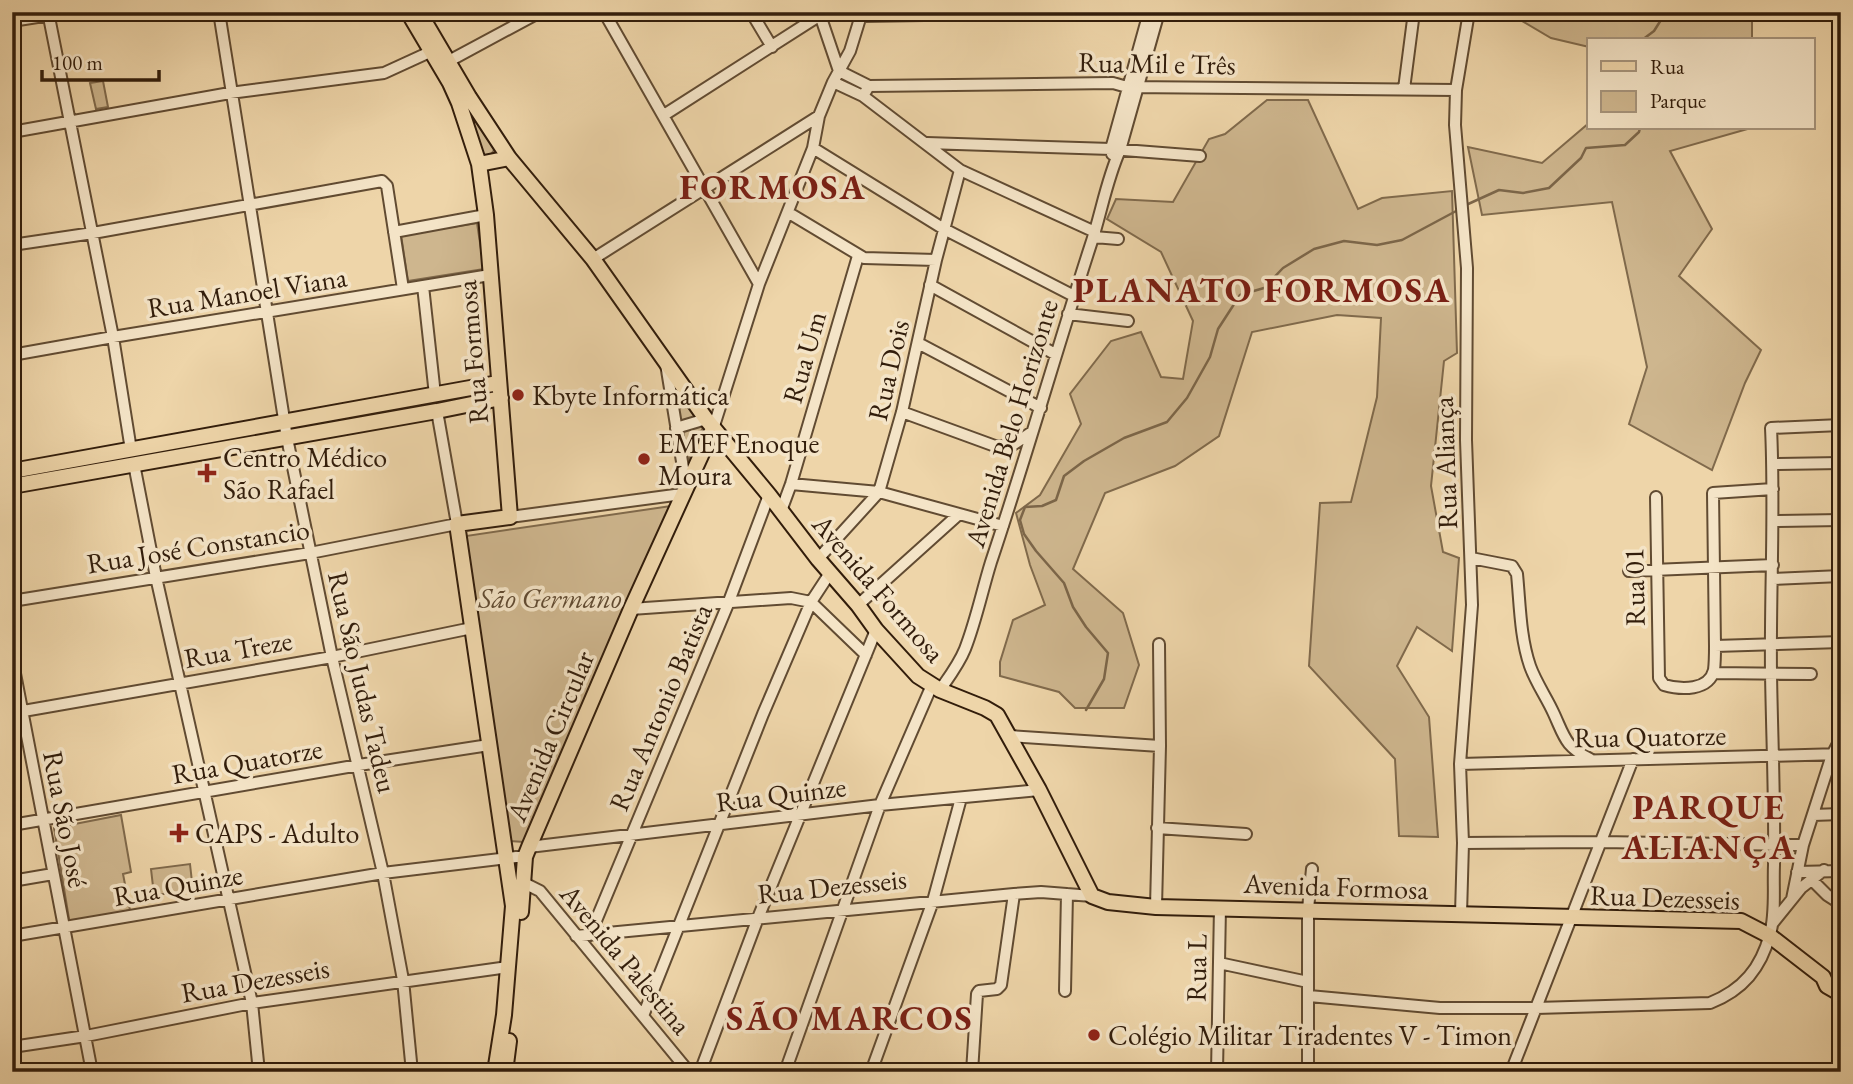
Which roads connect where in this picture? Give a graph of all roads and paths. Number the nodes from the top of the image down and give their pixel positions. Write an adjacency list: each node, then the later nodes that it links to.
1 (69, 12): 15 (street)
2 (219, 12): 29 (street, Rua São Judas Tadeu)
3 (408, 12): 21 (main road, Avenida Formosa)
4 (419, 12): 22 (main road, Avenida Formosa)
5 (540, 12): 18 (street)
6 (604, 12): 31 (street)
7 (751, 12): 20 (street)
8 (1111, 12): 16 (street)
9 (1149, 12): 25 (street, Avenida Belo Horizonte)
10 (1159, 12): 25 (street, Avenida Belo Horizonte)
11 (1234, 12): 17 (street)
12 (1414, 12): 26 (street)
13 (1469, 12): 27 (street, Rua Aliança)
14 (821, 13): 20 (street); 23 (street)
15 (49, 14): 19 (street); 33 (street)
16 (862, 14): 23 (street, Avenida Circular)
17 (1321, 14)
18 (526, 16): 22 (street)
19 (12, 21)
20 (772, 47): 31 (street)
21 (432, 51): 29 (street); 30 (main road, Avenida Formosa)
22 (449, 61): 30 (main road, Avenida Formosa)
23 (839, 71): 24 (street, Avenida Circular); 28 (street)
24 (833, 82): 28 (street, Rua Mil e Três); 32 (street, Avenida Circular)
25 (1133, 87): 26 (street, Rua Mil e Três); 28 (street, Rua Mil e Três); 37 (street, Avenida Belo Horizonte)
26 (1404, 89): 27 (street, Rua Mil e Três)
27 (1456, 90): 100 (street, Rua Aliança)
28 (866, 91): 35 (street, Rua Mil e Três)
29 (230, 93): 33 (street); 44 (street, Rua São Judas Tadeu)
30 (464, 100): 39 (main road, Avenida Formosa); 40 (main road, Avenida Formosa)
31 (664, 115): 43 (street)
32 (819, 116): 36 (street, Avenida Circular); 43 (street)
33 (71, 122): 34 (street); 49 (street)
34 (12, 132)
35 (925, 143): 37 (street); 41 (street, Rua Mil e Três)
36 (813, 148): 45 (street, Avenida Circular); 47 (street)
37 (1116, 150): 38 (street); 50 (street, Avenida Belo Horizonte)
38 (1200, 156)
39 (509, 158): 40 (main road); 54 (main road, Avenida Formosa)
40 (479, 164): 42 (main road, Avenida Formosa)
41 (960, 170): 47 (street, Rua Dois); 50 (street, Rua Mil e Três)
42 (483, 184): 46 (main road, Rua Formosa)
43 (706, 188): 54 (street); 57 (street)
44 (249, 206): 48 (street); 49 (street); 62 (street, Rua São Judas Tadeu)
45 (789, 213): 53 (street); 57 (street, Avenida Circular)
46 (486, 215): 48 (street); 56 (main road, Rua Formosa)
47 (944, 229): 55 (street, Rua Dois); 61 (street)
48 (394, 232): 60 (street)
49 (93, 233): 52 (street); 65 (street)
50 (1094, 235): 51 (street, Rua Mil e Três); 61 (street, Avenida Belo Horizonte)
51 (1118, 239)
52 (12, 245)
53 (858, 256): 55 (street); 85 (street, Rua Um)
54 (593, 259): 69 (main road, Avenida Formosa)
55 (936, 260): 58 (street, Rua Dois)
56 (490, 275): 59 (street, Rua Manoel Viana); 70 (main road, Rua Formosa)
57 (759, 284): 75 (street, Avenida Circular)
58 (930, 285): 66 (street, Rua Dois); 67 (street)
59 (423, 286): 60 (street, Rua Manoel Viana); 71 (street)
60 (403, 289): 62 (street, Rua Manoel Viana)
61 (1074, 296): 63 (street, Avenida Belo Horizonte)
62 (268, 312): 65 (street, Rua Manoel Viana); 78 (street, Rua São Judas Tadeu)
63 (1068, 314): 64 (street); 67 (street, Avenida Belo Horizonte)
64 (1128, 321)
65 (113, 337): 68 (street, Rua Manoel Viana); 80 (street)
66 (918, 344): 72 (street); 74 (street, Rua Dois)
67 (1055, 354): 72 (street, Avenida Belo Horizonte)
68 (12, 355)
69 (666, 363): 75 (main road, Avenida Formosa); 77 (street)
70 (500, 391): 71 (main road); 73 (main road); 94 (main road, Rua Formosa)
71 (435, 395): 78 (main road)
72 (1041, 408): 79 (street, Avenida Belo Horizonte)
73 (437, 411): 78 (main road); 97 (street)
74 (902, 412): 79 (street); 89 (street, Rua Dois)
75 (710, 424): 77 (street); 88 (main road, Avenida Circular); 90 (main road, Avenida Formosa)
76 (1841, 425): 82 (street)
77 (676, 428): 88 (street)
78 (286, 430): 80 (main road); 99 (street, Rua São Judas Tadeu)
79 (1032, 432): 98 (street, Avenida Belo Horizonte)
80 (133, 457): 83 (main road); 108 (street)
81 (1841, 463): 82 (street)
82 (1773, 464): 87 (street)
83 (56, 470): 84 (main road); 86 (main road)
84 (12, 471)
85 (791, 484): 89 (street); 92 (street, Rua Um)
86 (12, 485)
87 (1773, 489): 96 (street); 103 (street)
88 (684, 490): 94 (street, Rua José Constancio); 114 (main road, Avenida Circular)
89 (879, 492): 93 (street); 101 (street, Rua Dois)
90 (769, 495): 92 (main road, Avenida Formosa); 112 (street, Rua Antonio Batista)
91 (1656, 496): 104 (street, Rua 01)
92 (781, 511): 101 (main road, Avenida Formosa)
93 (958, 515): 98 (street); 113 (street)
94 (510, 517): 97 (main road, Rua José Constancio)
95 (1841, 520): 96 (street)
96 (1773, 521): 102 (street)
97 (457, 524): 99 (street, Rua José Constancio); 115 (main road)
98 (1003, 526): 128 (street, Avenida Belo Horizonte)
99 (310, 553): 108 (street, Rua José Constancio); 122 (street, Rua São Judas Tadeu)
100 (1471, 558): 137 (street); 138 (street, Rua Aliança)
101 (818, 559): 105 (main road, Avenida Formosa)
102 (1773, 565): 103 (street); 109 (street)
103 (1714, 569): 104 (street); 120 (street)
104 (1657, 571): 106 (street); 124 (street, Rua 01)
105 (830, 572): 111 (street); 113 (main road, Avenida Formosa)
106 (1629, 572)
107 (1841, 576): 109 (street)
108 (156, 578): 110 (street, Rua José Constancio); 127 (street)
109 (1773, 579): 119 (street)
110 (12, 601)
111 (811, 603): 112 (street); 121 (street); 149 (street)
112 (728, 604): 114 (street); 152 (street, Rua Antonio Batista)
113 (858, 605): 116 (main road, Avenida Formosa)
114 (631, 610): 157 (main road, Avenida Circular)
115 (472, 628): 122 (street, Rua Treze); 132 (main road)
116 (876, 630): 121 (street); 128 (main road, Avenida Formosa)
117 (1841, 642): 119 (street)
118 (1159, 645): 133 (street)
119 (1772, 645): 120 (street); 125 (street)
120 (1715, 646): 124 (street)
121 (866, 655): 144 (street)
122 (332, 657): 127 (street, Rua Treze); 139 (street, Rua São Judas Tadeu)
123 (12, 658): 129 (street, Rua São José)
124 (1714, 673): 125 (street)
125 (1771, 673): 126 (street); 135 (street)
126 (1811, 674)
127 (181, 682): 129 (street, Rua Treze); 141 (street)
128 (936, 688): 130 (main road, Avenida Formosa); 143 (street, Avenida Belo Horizonte)
129 (17, 712): 147 (street, Rua São José)
130 (1010, 736): 133 (street); 140 (main road, Avenida Formosa)
131 (1841, 738): 134 (street)
132 (489, 745): 139 (street, Rua Quatorze); 158 (main road)
133 (1160, 746): 150 (street)
134 (1837, 755): 135 (street, Rua Quatorze); 146 (street)
135 (1774, 757): 136 (street, Rua Quatorze); 156 (street)
136 (1633, 759): 137 (street, Rua Quatorze); 153 (street)
137 (1592, 760): 138 (street, Rua Quatorze)
138 (1461, 764): 154 (street, Rua Aliança)
139 (359, 765): 141 (street, Rua Quatorze); 163 (street, Rua São Judas Tadeu)
140 (1039, 790): 142 (street, Rua Quinze); 170 (main road, Avenida Formosa)
141 (206, 792): 147 (street, Rua Quatorze); 171 (street)
142 (961, 798): 143 (street, Rua Quinze); 173 (street)
143 (880, 805): 144 (street, Rua Quinze); 177 (street, Avenida Belo Horizonte)
144 (802, 814): 149 (street, Rua Quinze); 180 (street)
145 (1841, 814): 146 (street)
146 (1813, 815): 155 (street)
147 (42, 821): 148 (street, Rua Quatorze); 164 (street, Rua São José)
148 (12, 825)
149 (719, 825): 152 (street, Rua Quinze); 182 (street)
150 (1157, 828): 151 (street); 175 (street)
151 (1246, 834)
152 (632, 836): 157 (street, Rua Quinze); 185 (street, Rua Antonio Batista)
153 (1600, 842): 154 (street); 156 (street); 181 (street)
154 (1463, 843): 179 (street, Rua Aliança)
155 (1803, 845): 156 (street); 162 (street)
156 (1774, 846): 184 (street)
157 (527, 852): 158 (street, Avenida Circular); 167 (main road)
158 (507, 859): 163 (street, Rua Quinze); 189 (main road)
159 (1311, 869): 178 (street)
160 (1824, 870): 161 (street); 162 (street); 165 (street)
161 (1841, 871)
162 (1797, 872): 172 (street)
163 (383, 873): 171 (street, Rua Quinze); 191 (street, Rua São Judas Tadeu)
164 (52, 874): 166 (street); 183 (street, Rua São José)
165 (1811, 879): 172 (street); 174 (street)
166 (12, 881)
167 (522, 883): 187 (street, Avenida Palestina); 206 (main road)
168 (1014, 894): 169 (street, Rua Dezesseis); 173 (street, Rua Dezesseis); 211 (street)
169 (1067, 894): 170 (street, Rua Dezesseis); 194 (street)
170 (1093, 896): 175 (main road, Avenida Formosa)
171 (230, 898): 183 (street, Rua Quinze); 197 (street)
172 (1792, 899): 184 (street)
173 (933, 901): 177 (street, Rua Dezesseis); 210 (street)
174 (1841, 904)
175 (1156, 907): 176 (main road, Avenida Formosa)
176 (1220, 907): 178 (main road, Avenida Formosa); 188 (street, Rua L)
177 (843, 909): 180 (street, Rua Dezesseis); 209 (street, Avenida Belo Horizonte)
178 (1308, 909): 179 (main road, Avenida Formosa); 192 (street)
179 (1461, 914): 181 (main road, Avenida Formosa)
180 (758, 918): 182 (street, Rua Dezesseis); 208 (street)
181 (1571, 918): 184 (main road, Rua Dezesseis); 198 (street)
182 (677, 927): 185 (street, Rua Dezesseis); 199 (street)
183 (64, 928): 186 (street, Rua Quinze); 200 (street, Rua São José)
184 (1771, 930): 190 (main road, Rua Dezesseis); 198 (street)
185 (590, 934): 187 (street, Rua Dezesseis)
186 (12, 936)
187 (576, 936): 199 (street, Avenida Palestina)
188 (1219, 963): 192 (street); 212 (street, Rua L)
189 (508, 967): 191 (street, Rua Dezesseis); 205 (main road)
190 (1823, 977): 193 (main road); 195 (main road)
191 (403, 980): 197 (street, Rua Dezesseis); 204 (street, Rua São Judas Tadeu)
192 (1308, 982): 196 (street)
193 (1841, 983)
194 (1065, 991)
195 (1841, 994)
196 (1309, 996): 198 (street); 213 (street)
197 (252, 1003): 200 (street, Rua Dezesseis); 203 (street)
198 (1536, 1008): 214 (street)
199 (643, 1016): 207 (street, Avenida Palestina)
200 (86, 1036): 201 (street, Rua Dezesseis); 202 (street, Rua São José)
201 (12, 1047)
202 (92, 1072)
203 (259, 1072)
204 (412, 1072)
205 (495, 1072)
206 (505, 1072)
207 (689, 1072)
208 (701, 1072)
209 (786, 1072)
210 (871, 1072)
211 (972, 1072)
212 (1217, 1072)
213 (1308, 1072)
214 (1511, 1072)

